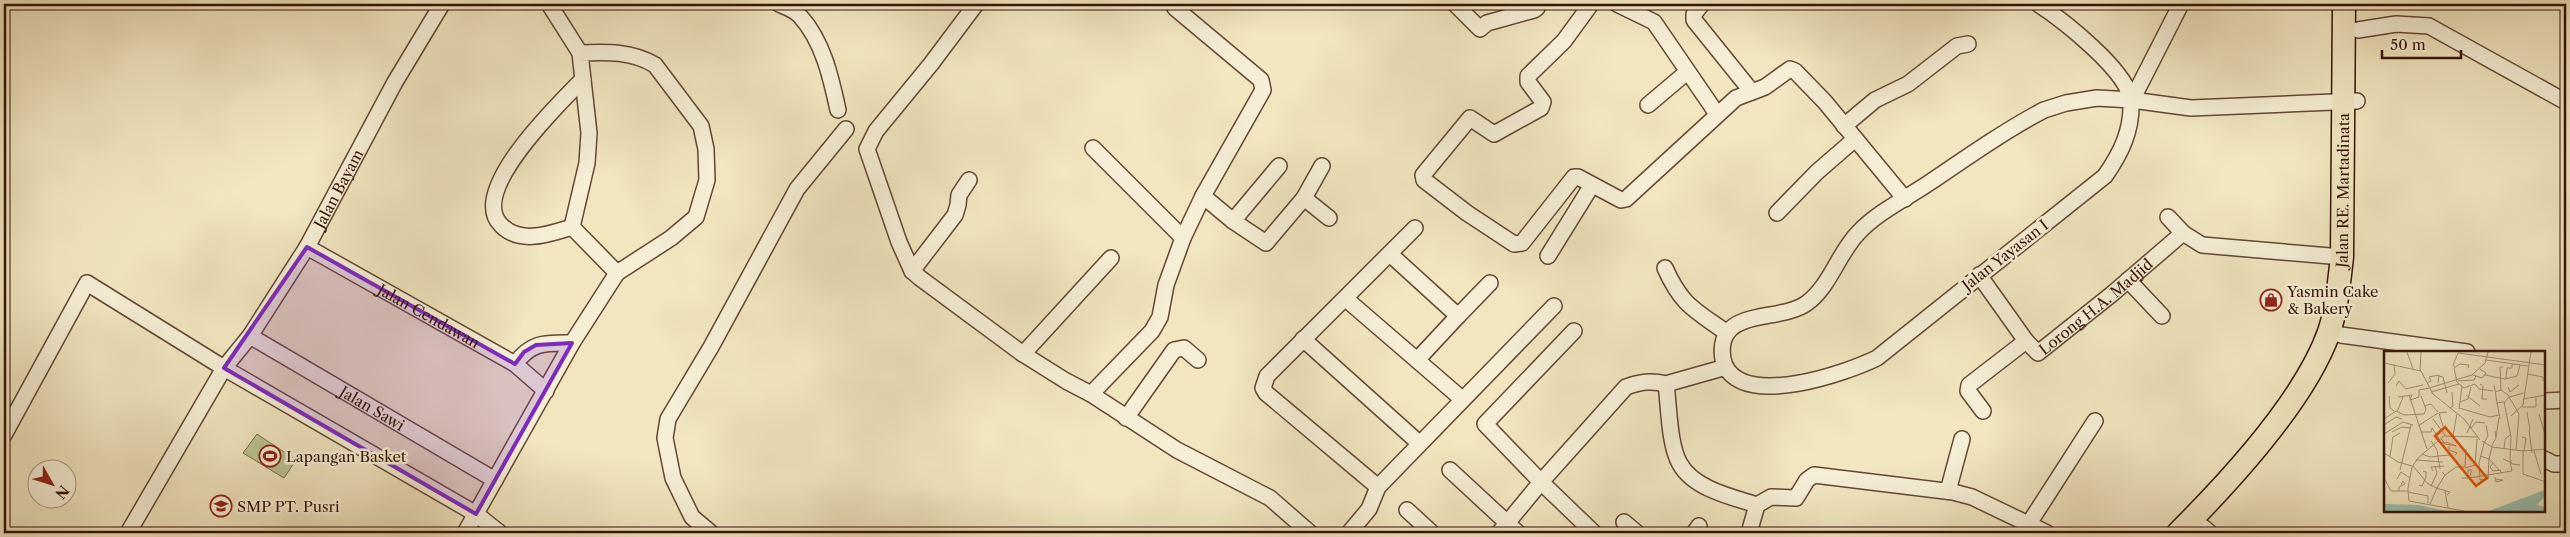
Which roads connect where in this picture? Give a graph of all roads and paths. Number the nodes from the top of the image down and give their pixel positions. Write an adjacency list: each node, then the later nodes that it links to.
1 (442, 4): 47 (street, Jalan Bayam)
2 (549, 4): 18 (street)
3 (779, 4): 26 (street)
4 (976, 4): 53 (street)
5 (1173, 4): 36 (street)
6 (1454, 4): 7 (street)
7 (1538, 4)
8 (1591, 4): 35 (street)
9 (1702, 4): 21 (street)
10 (2038, 4): 15 (street)
11 (2181, 4): 22 (street, Jalan Yayasan I)
12 (2344, 4): 23 (highway, Jalan RE. Martadinata)
13 (2358, 4): 16 (highway)
14 (1621, 5): 19 (street)
15 (2058, 9): 22 (street)
16 (2358, 30): 23 (highway); 24 (street)
17 (1968, 44): 28 (street)
18 (580, 53): 20 (street); 54 (street)
19 (1688, 72): 25 (street); 27 (street)
20 (583, 79): 43 (street); 43 (street)
21 (1752, 92): 27 (street); 28 (street)
22 (2132, 100): 23 (street); 38 (street); 55 (street, Jalan Yayasan I)
23 (2351, 102): 50 (highway, Jalan RE. Martadinata); 64 (highway)
24 (2566, 102)
25 (1648, 105)
26 (838, 110)
27 (1717, 114): 35 (street)
28 (1844, 126): 30 (street)
29 (846, 129): 106 (street)
30 (1855, 140): 38 (street); 39 (street)
31 (1093, 148): 46 (street)
32 (1279, 166): 42 (street)
33 (1322, 166): 37 (street)
34 (969, 180): 53 (street)
35 (1592, 185): 49 (street)
36 (1203, 196): 42 (street); 46 (street)
37 (1304, 198): 41 (street); 42 (street)
38 (1905, 199): 63 (street)
39 (1778, 213)
40 (2168, 217): 45 (street)
41 (1329, 218)
42 (1233, 221)
43 (572, 227): 54 (street)
44 (1416, 228): 48 (street)
45 (2183, 233): 50 (street); 56 (street, Lorong H.A. Madjid)
46 (1183, 238): 78 (street)
47 (307, 247): 65 (street, Jalan Bayam); 73 (street, Jalan Cendawan)
48 (1390, 254): 58 (street); 60 (street)
49 (1548, 256)
50 (2342, 257): 64 (highway, Jalan RE. Martadinata)
51 (1111, 258): 70 (street)
52 (1665, 268): 63 (street)
53 (912, 271): 70 (street)
54 (617, 273): 68 (street)
55 (1979, 275): 67 (street, Lorong H.A. Madjid); 74 (street, Jalan Yayasan I)
56 (2128, 280): 61 (street); 67 (street, Lorong H.A. Madjid)
57 (1490, 283): 60 (street)
58 (1346, 299): 66 (street); 72 (street)
59 (1554, 306): 79 (street)
60 (1458, 316): 72 (street)
61 (2162, 316)
62 (1574, 332): 92 (street)
63 (1727, 333): 74 (street)
64 (2335, 333): 69 (street); 95 (highway)
65 (250, 336): 75 (street, Jalan Bayam); 91 (street, Jalan Sawi)
66 (1303, 339): 87 (street); 93 (street)
67 (2026, 341): 82 (street)
68 (572, 343): 73 (street); 77 (street)
69 (2460, 351)
70 (1023, 354): 78 (street)
71 (1198, 360): 83 (street)
72 (1417, 360): 79 (street)
73 (515, 364): 77 (street, Jalan Cendawan)
74 (1726, 367): 76 (street)
75 (224, 368): 85 (street); 98 (street); 103 (street, Jalan Bayam)
76 (1672, 382): 92 (street); 96 (street)
77 (546, 391): 91 (street)
78 (1091, 394): 83 (street)
79 (1462, 399): 87 (street)
80 (2566, 400): 81 (street)
81 (2545, 401)
82 (1983, 411)
83 (1126, 418): 107 (street)
84 (2094, 421): 100 (street)
85 (4, 435)
86 (1962, 439): 94 (street)
87 (1420, 443): 93 (street)
88 (2545, 460): 89 (street)
89 (2566, 464)
90 (1450, 470): 101 (street)
91 (495, 480): 98 (street)
92 (1541, 482): 101 (street); 110 (street)
93 (1378, 487): 108 (street)
94 (1948, 491): 96 (street); 100 (street)
95 (2222, 495): 102 (highway); 114 (highway)
96 (1757, 505): 112 (street)
97 (1407, 510): 109 (street)
98 (476, 514): 104 (street); 105 (street)
99 (1624, 522): 111 (street)
100 (2028, 524): 113 (street)
101 (1508, 530)
102 (2204, 531)
103 (128, 533)
104 (464, 533)
105 (500, 533)
106 (711, 533)
107 (1310, 533)
108 (1349, 533)
109 (1432, 533)
110 (1594, 533)
111 (1637, 533)
112 (1749, 533)
113 (2047, 533)
114 (2178, 533)

